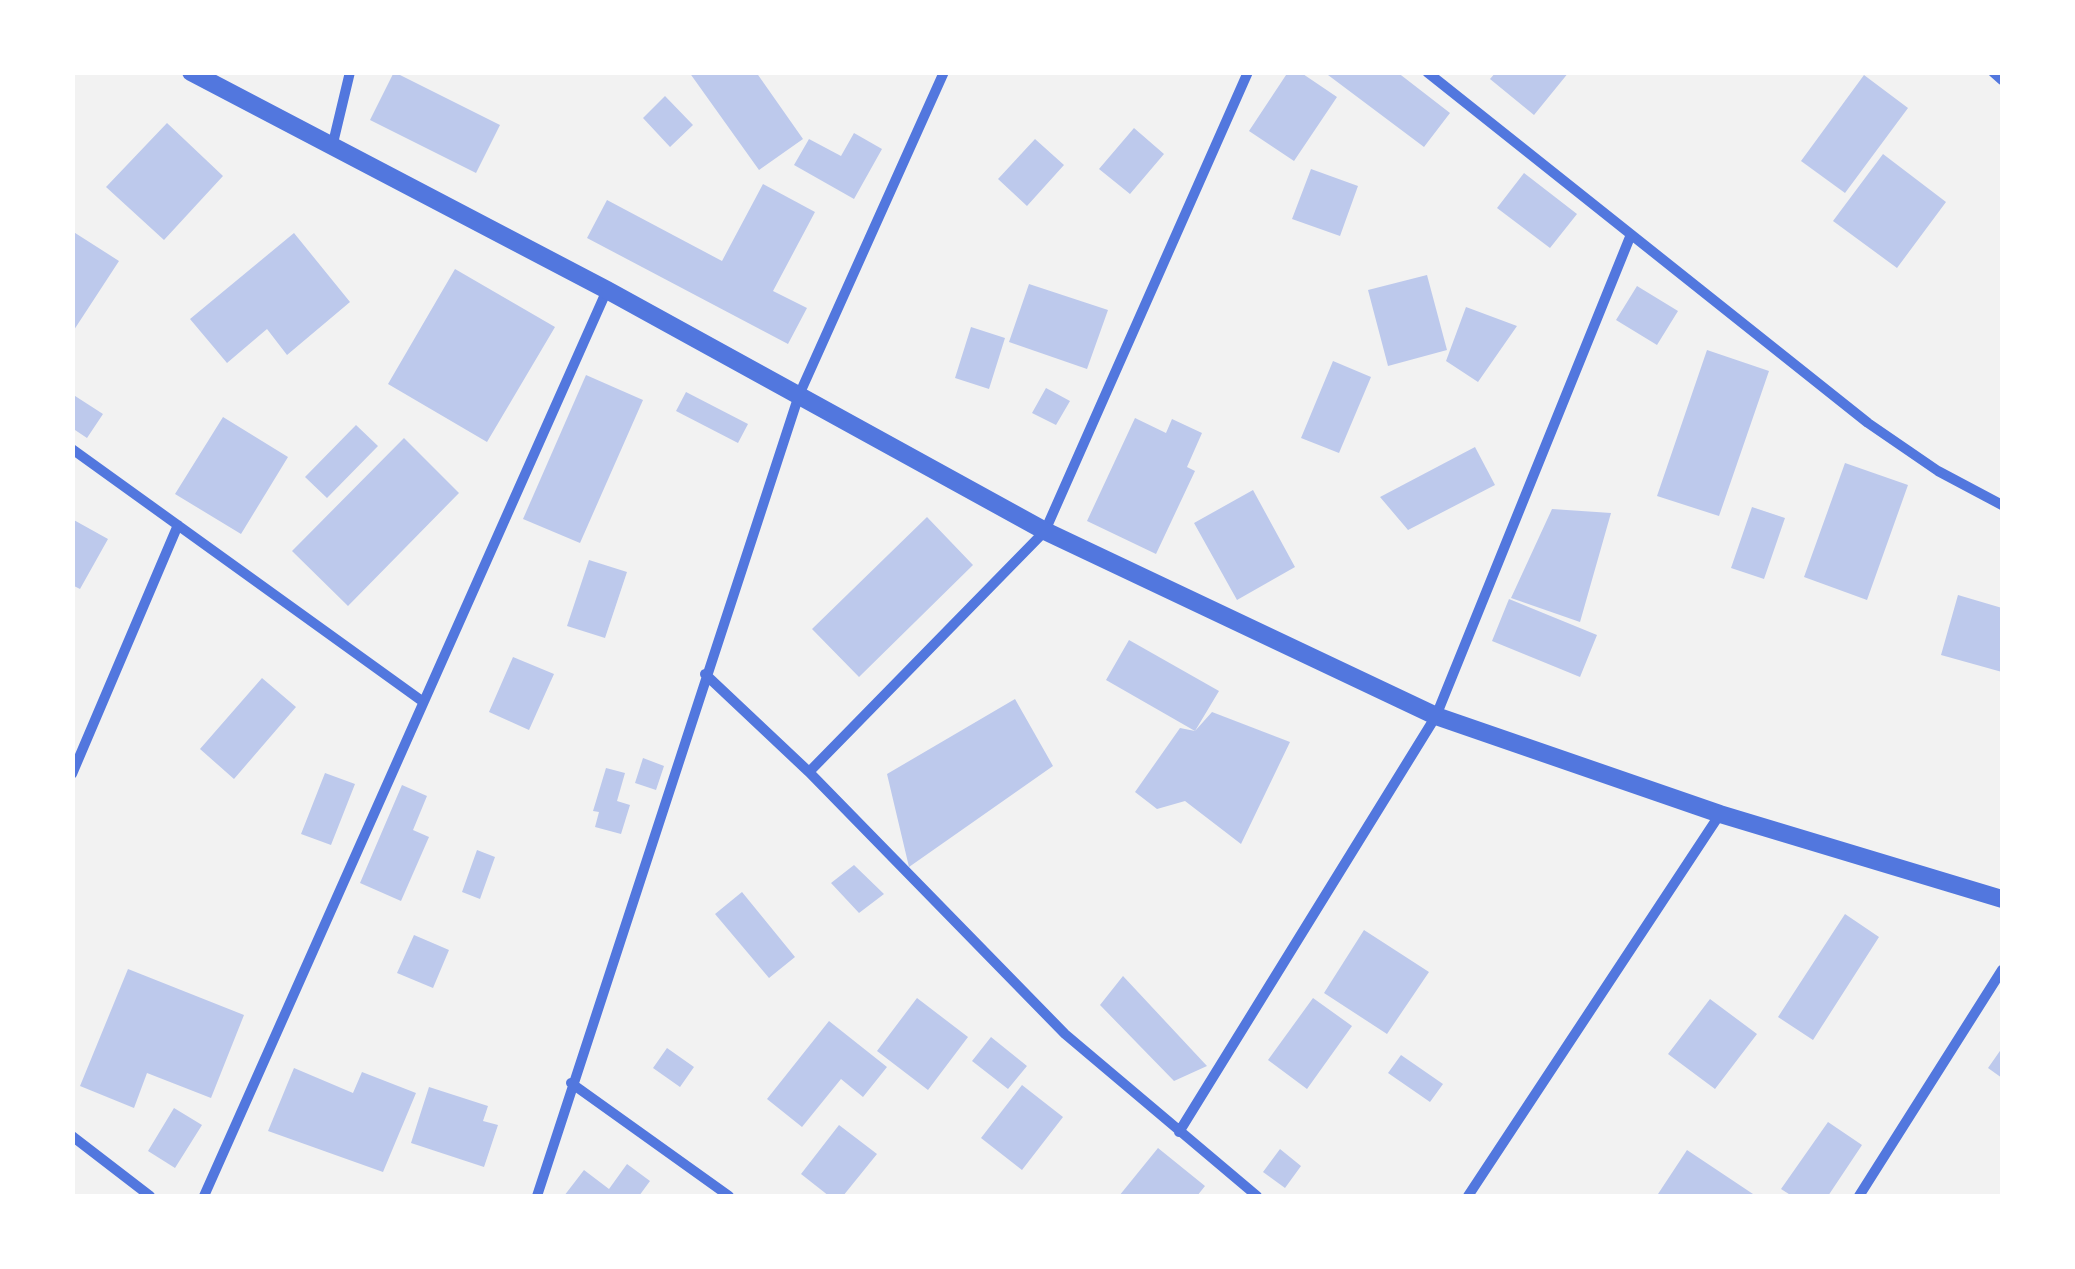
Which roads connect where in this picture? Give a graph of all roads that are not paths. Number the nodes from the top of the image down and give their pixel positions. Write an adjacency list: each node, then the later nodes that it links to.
1 (192, 72): 8 (street)
2 (350, 72): 8 (street)
3 (944, 72): 11 (street)
4 (1248, 72): 15 (street)
5 (1427, 72): 9 (street)
6 (1993, 72): 7 (street)
7 (2002, 80)
8 (333, 143): 10 (street)
9 (1630, 237): 13 (street); 18 (street)
10 (607, 290): 11 (street); 17 (street)
11 (799, 395): 15 (street); 16 (street)
12 (72, 449): 14 (street)
13 (2002, 505)
14 (178, 525): 17 (street); 20 (street)
15 (1044, 530): 18 (street); 19 (street)
16 (704, 674): 19 (street); 24 (street)
17 (422, 701): 28 (street)
18 (1436, 716): 21 (street); 25 (street)
19 (809, 772): 25 (street)
20 (72, 774)
21 (1720, 814): 22 (street); 32 (street)
22 (2002, 899)
23 (2002, 970): 33 (street)
24 (571, 1083): 29 (street); 30 (street)
25 (1179, 1132): 31 (street)
26 (72, 1136): 27 (street)
27 (150, 1196)
28 (204, 1196)
29 (537, 1196)
30 (729, 1196)
31 (1257, 1196)
32 (1468, 1196)
33 (1859, 1196)

